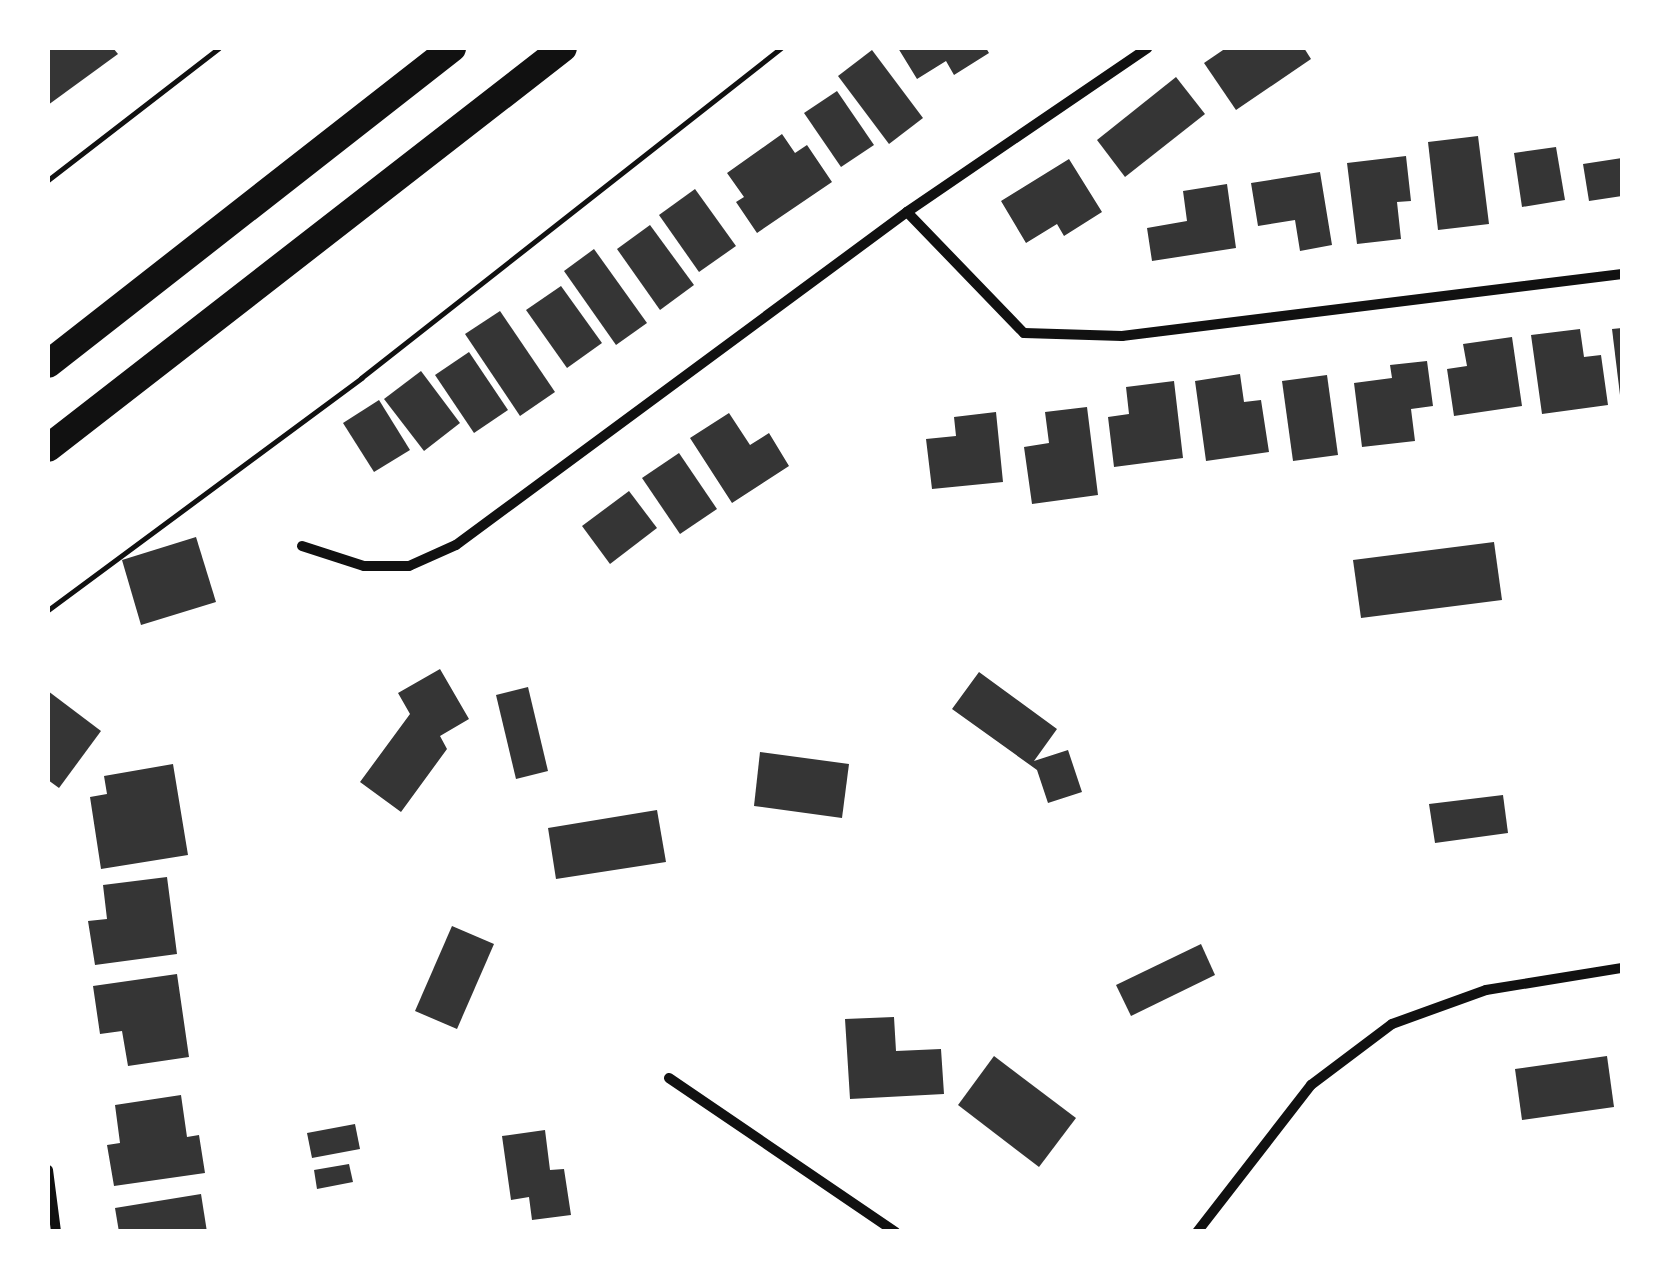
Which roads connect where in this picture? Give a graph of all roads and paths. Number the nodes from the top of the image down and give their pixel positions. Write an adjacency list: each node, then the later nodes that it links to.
1 (219, 48): 6 (path)
2 (452, 48): 9 (highway)
3 (563, 48): 10 (highway)
4 (782, 48): 12 (path)
5 (1146, 48): 7 (street)
6 (48, 180)
7 (906, 212): 8 (street); 11 (street)
8 (1622, 274)
9 (48, 364)
10 (48, 448)
11 (302, 546)
12 (48, 610)
13 (1622, 968): 18 (street)
14 (668, 1078): 17 (street)
15 (48, 1170): 16 (street)
16 (56, 1232)
17 (896, 1232)
18 (1197, 1232)

